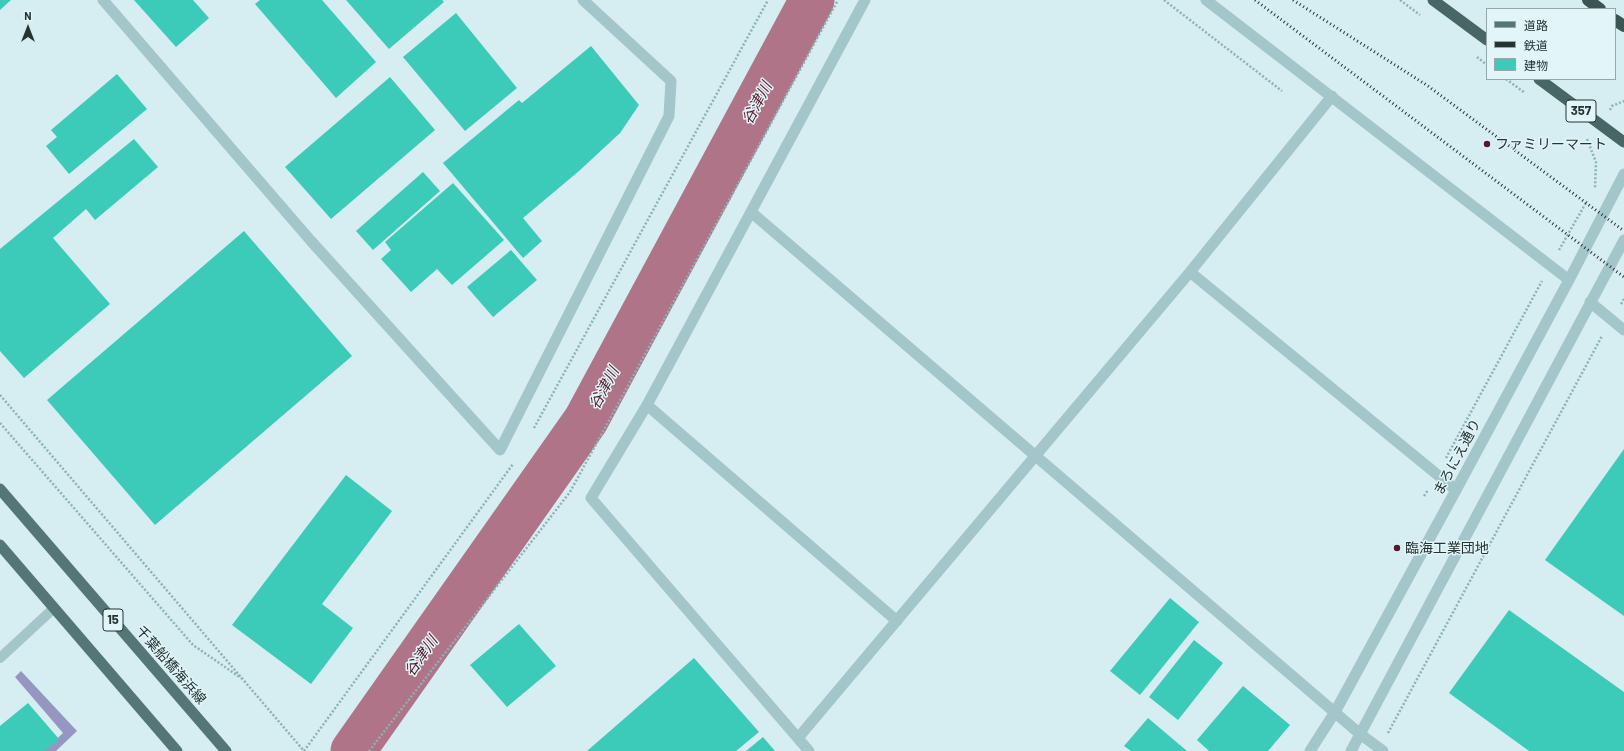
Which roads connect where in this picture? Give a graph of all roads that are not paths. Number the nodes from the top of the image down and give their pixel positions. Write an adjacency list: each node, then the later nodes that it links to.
1 (103, 0): 2 (street)
2 (583, 0)
3 (865, 0): 13 (street)
4 (1206, 0): 10 (street)
5 (1433, 0): 8 (highway)
6 (1588, 0): 7 (highway)
7 (1599, 8)
8 (1486, 39)
9 (1540, 80): 11 (highway, 357)
10 (1332, 96): 15 (street); 16 (street)
11 (1624, 142)
12 (1624, 174): 16 (street, まろにえ通り)
13 (751, 212): 19 (street); 20 (street)
14 (1624, 240): 17 (street)
15 (1190, 272): 20 (street); 22 (street)
16 (1570, 280): 22 (street, まろにえ通り)
17 (1590, 302): 18 (street); 28 (street)
18 (1624, 330)
19 (647, 405): 25 (street); 29 (street)
20 (1036, 456): 25 (street); 27 (street)
21 (0, 489): 32 (main road, 千葉船橋海浜線 / 15)
22 (1456, 490): 27 (street, まろにえ通り)
23 (0, 546): 24 (main road)
24 (54, 608): 26 (lane); 31 (main road)
25 (897, 621): 29 (street)
26 (0, 658)
27 (1335, 712): 28 (street); 34 (street, まろにえ通り)
28 (1360, 734): 30 (street); 35 (street)
29 (798, 738): 33 (street)
30 (1382, 750)
31 (177, 751)
32 (226, 751)
33 (809, 751)
34 (1310, 751)
35 (1351, 751)

